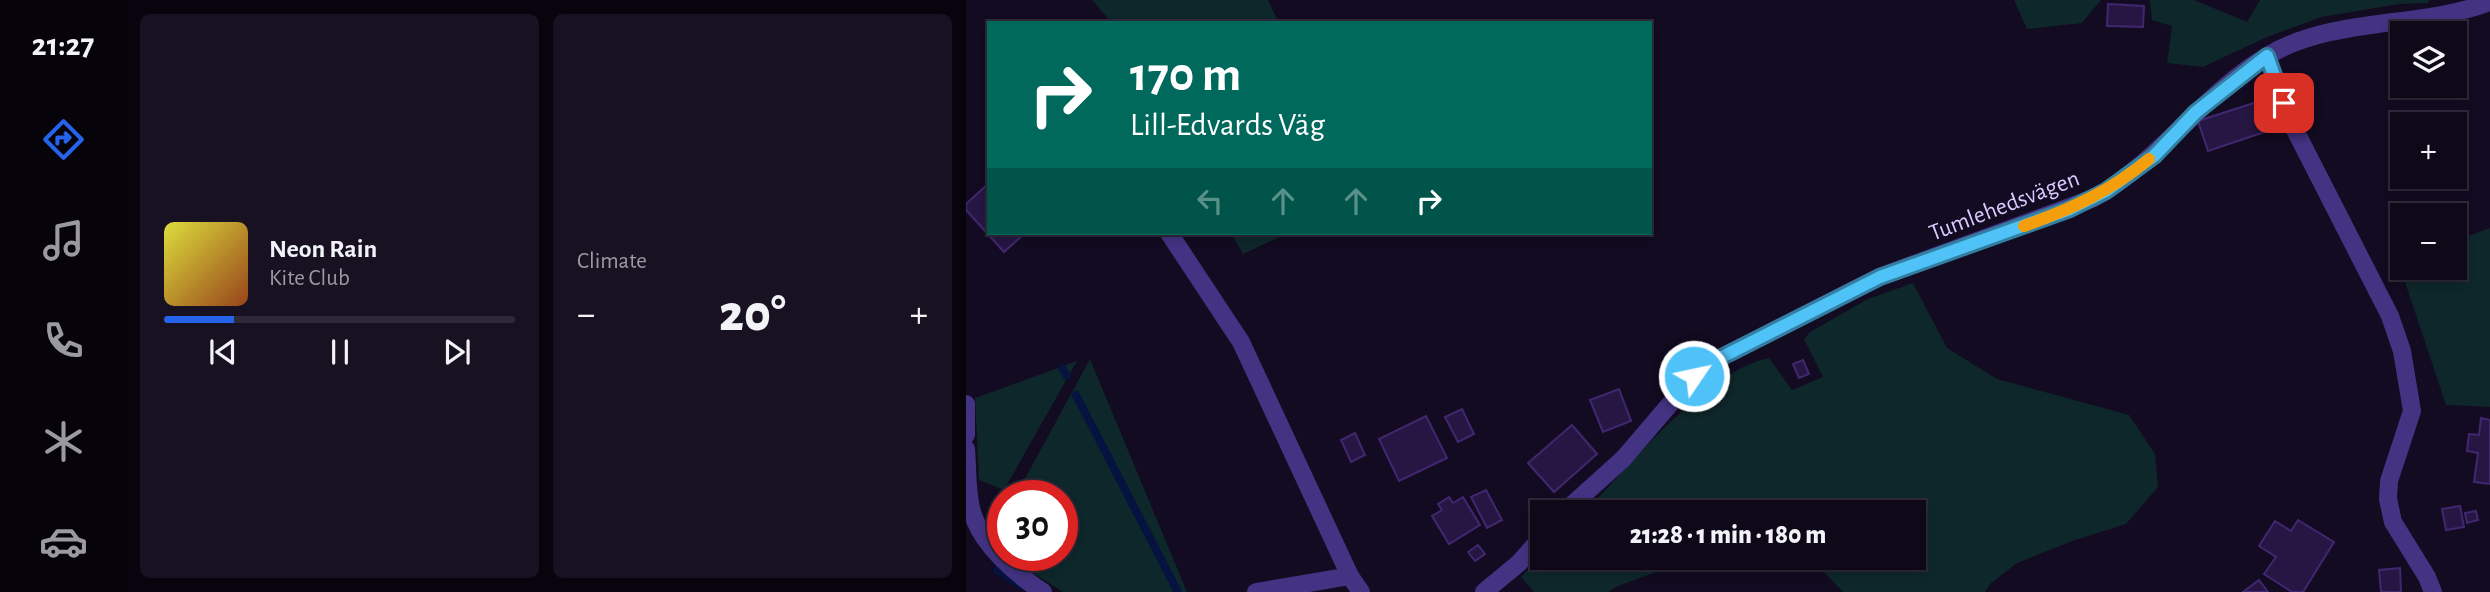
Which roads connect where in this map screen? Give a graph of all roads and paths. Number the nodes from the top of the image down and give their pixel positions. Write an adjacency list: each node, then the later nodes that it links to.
1 (2490, 2): 2 (street, Tumlehedsvägen)
2 (2267, 56): 7 (street, Tumlehedsvägen); 15 (street)
3 (1170, 235): 10 (street)
4 (966, 404): 5 (street)
5 (966, 435)
6 (966, 449): 8 (street)
7 (1577, 500)
8 (969, 516): 11 (street)
9 (1530, 551): 14 (street)
10 (1350, 576): 12 (street); 13 (street)
11 (1043, 592)
12 (1256, 592)
13 (1361, 592)
14 (1484, 592)
15 (2432, 592)

